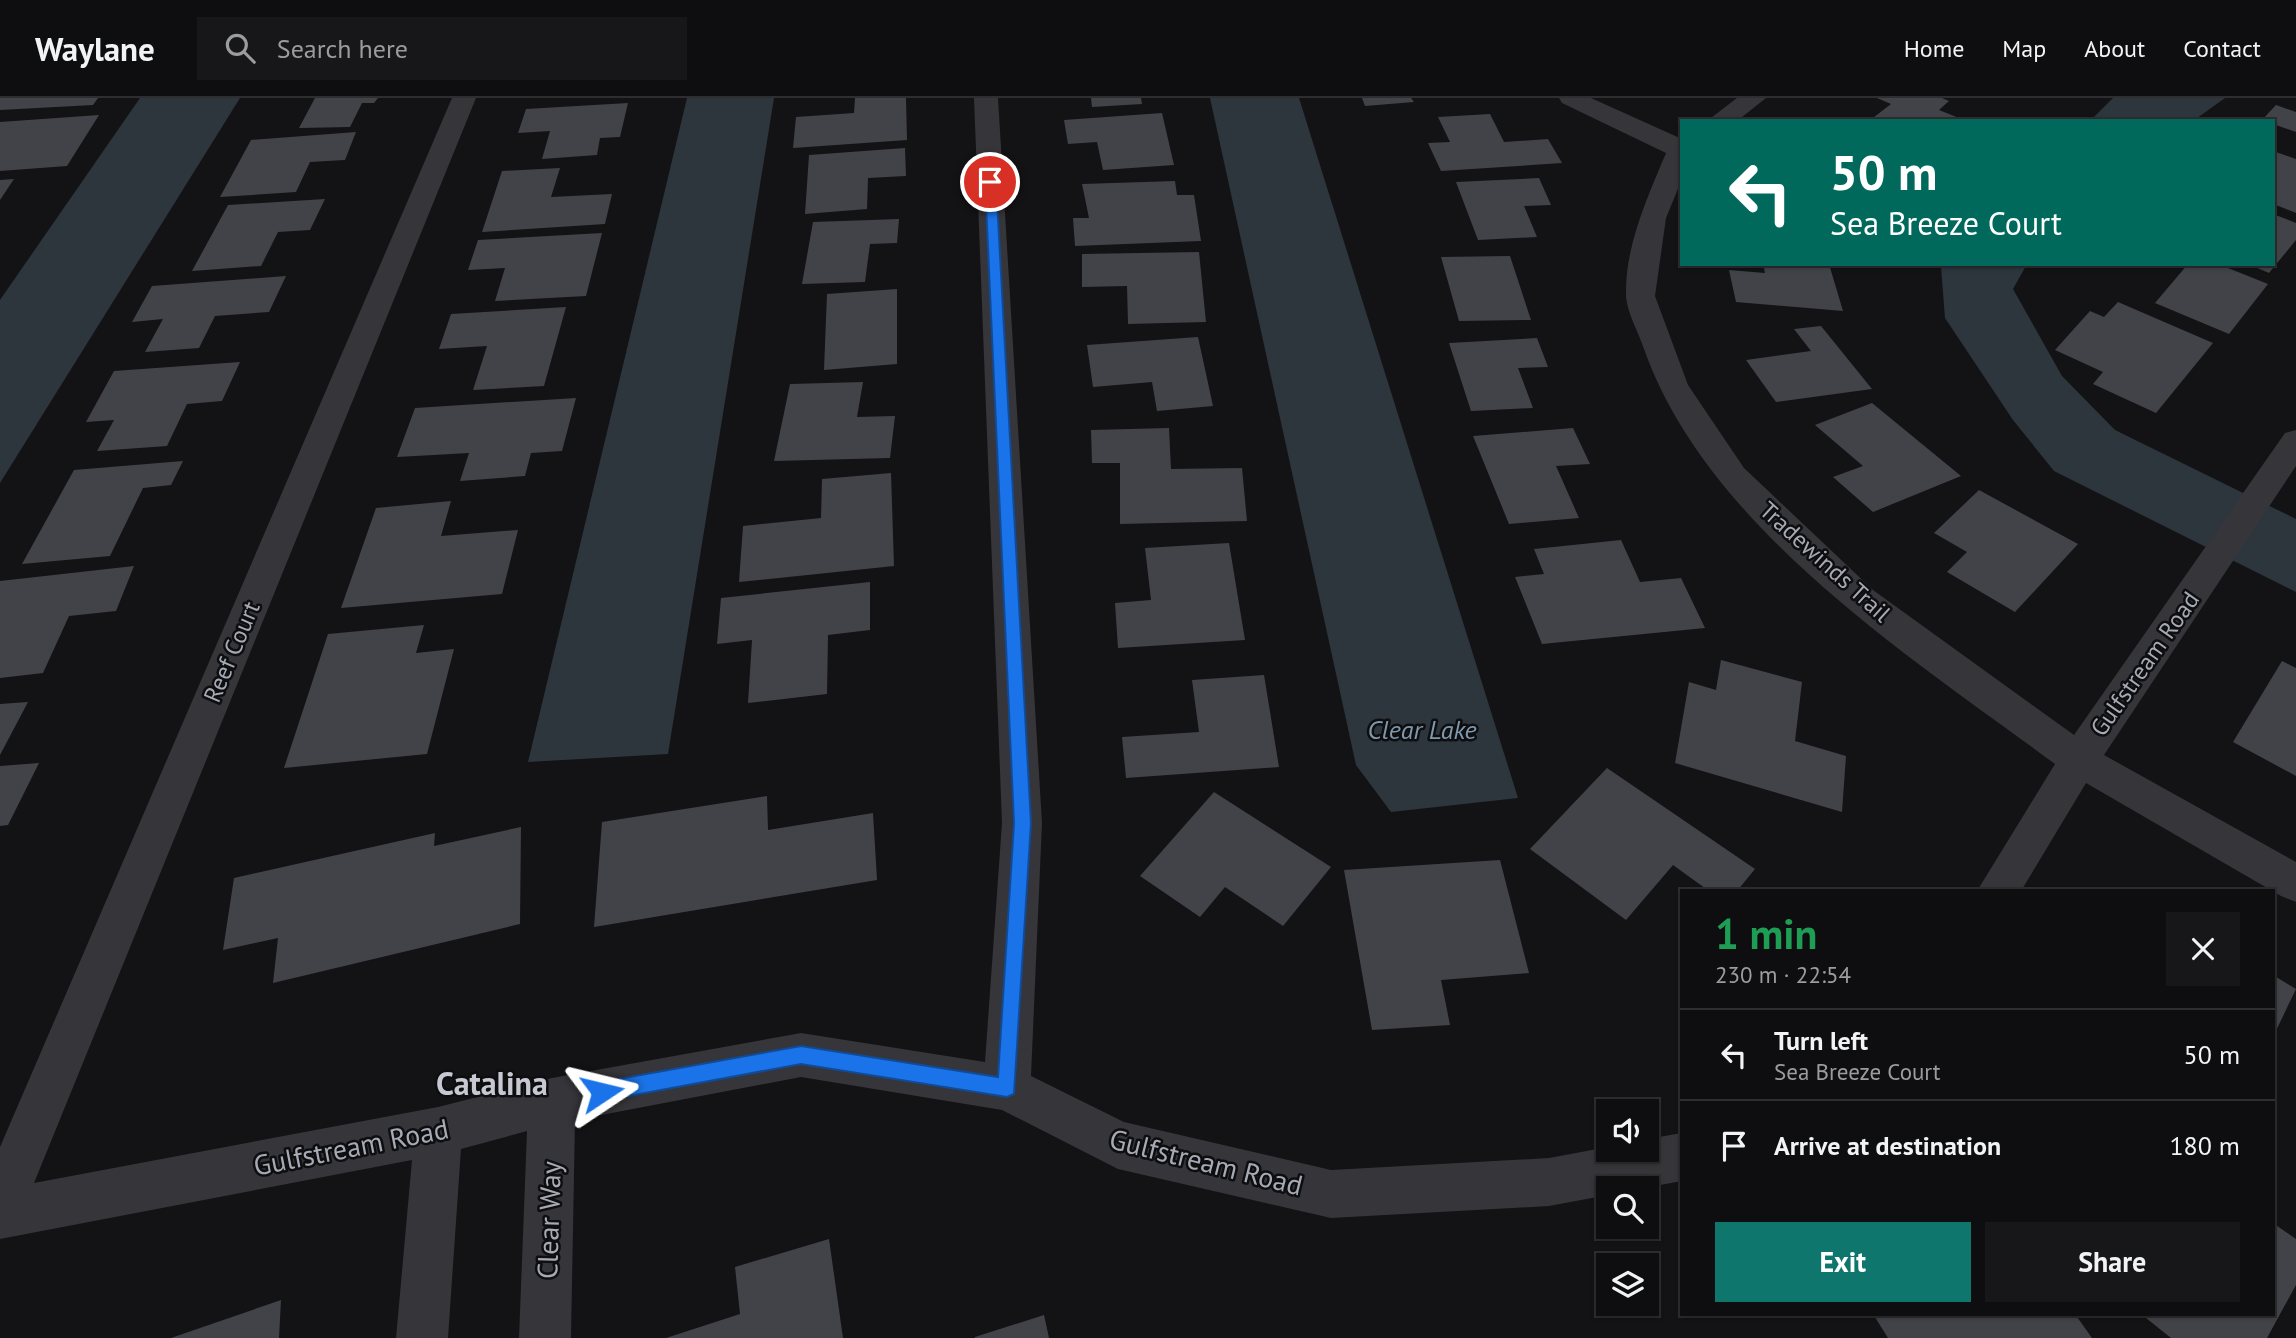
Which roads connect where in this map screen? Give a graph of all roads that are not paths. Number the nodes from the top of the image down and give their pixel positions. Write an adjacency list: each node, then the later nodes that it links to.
1 (464, 98): 15 (street, Reef Court)
2 (986, 98): 11 (street)
3 (1571, 98): 6 (street)
4 (1754, 98): 5 (street)
5 (1723, 119)
6 (1680, 148): 8 (street, Tradewinds Trail)
7 (2296, 440): 8 (street, Gulfstream Road)
8 (2079, 760): 9 (street, Tradewinds Trail); 10 (street, Gulfstream Road)
9 (2296, 883)
10 (1999, 889)
11 (1007, 1088): 12 (street, Gulfstream Road); 14 (street, Gulfstream Road)
12 (552, 1101): 13 (street, Gulfstream Road); 18 (street, Clear Way)
13 (439, 1131): 16 (street, Gulfstream Road); 17 (street)
14 (1680, 1157)
15 (0, 1205)
16 (0, 1214)
17 (422, 1338)
18 (545, 1338)

